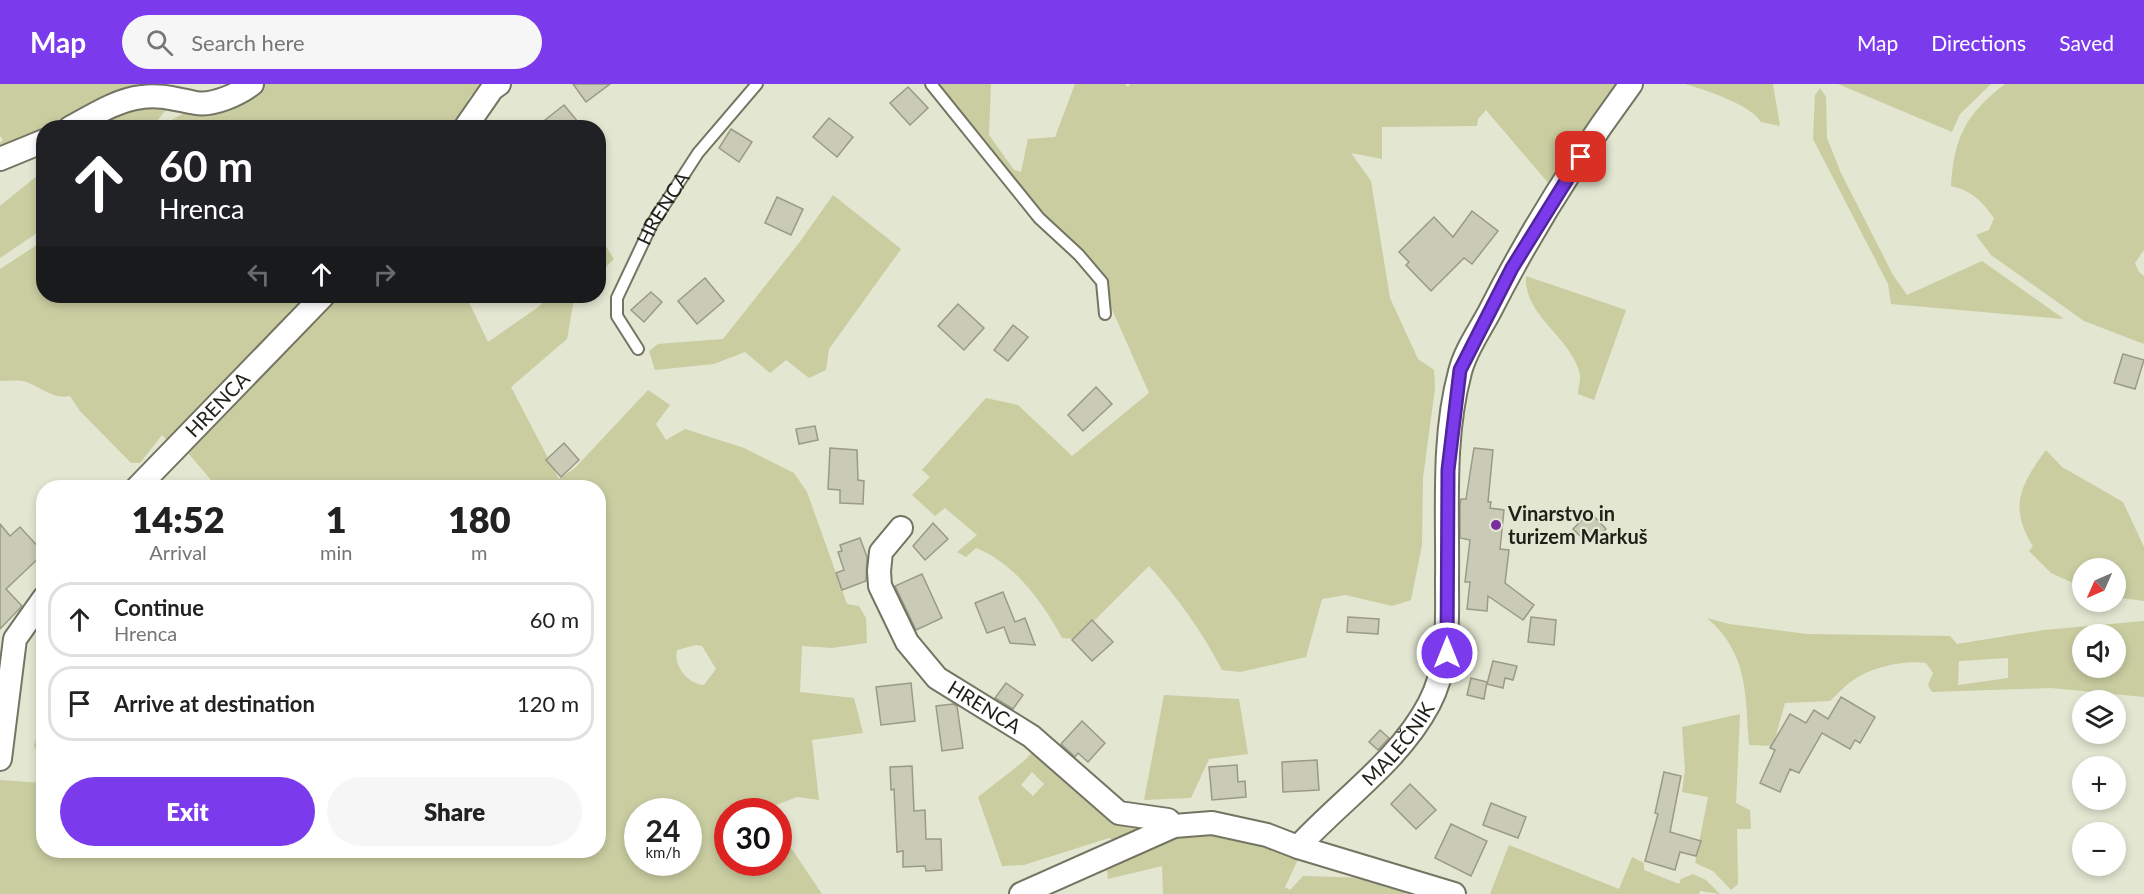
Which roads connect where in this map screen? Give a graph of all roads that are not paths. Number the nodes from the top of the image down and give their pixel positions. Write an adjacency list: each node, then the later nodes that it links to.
1 (252, 84): 6 (street)
2 (499, 84): 8 (street)
3 (757, 84): 13 (lane, HRENCA)
4 (931, 84): 12 (lane)
5 (1631, 84): 19 (street, MALEČNIK)
6 (173, 91): 7 (street)
7 (85, 120)
8 (471, 120)
9 (36, 144): 10 (street)
10 (0, 159)
11 (317, 303): 14 (street, HRENCA)
12 (1105, 314)
13 (638, 349)
14 (145, 480)
15 (901, 528): 18 (street, HRENCA)
16 (36, 609): 17 (street)
17 (0, 759)
18 (1174, 826): 19 (street, HRENCA); 20 (street, HRENCA)
19 (1298, 848): 21 (street)
20 (1021, 894)
21 (1454, 894)

